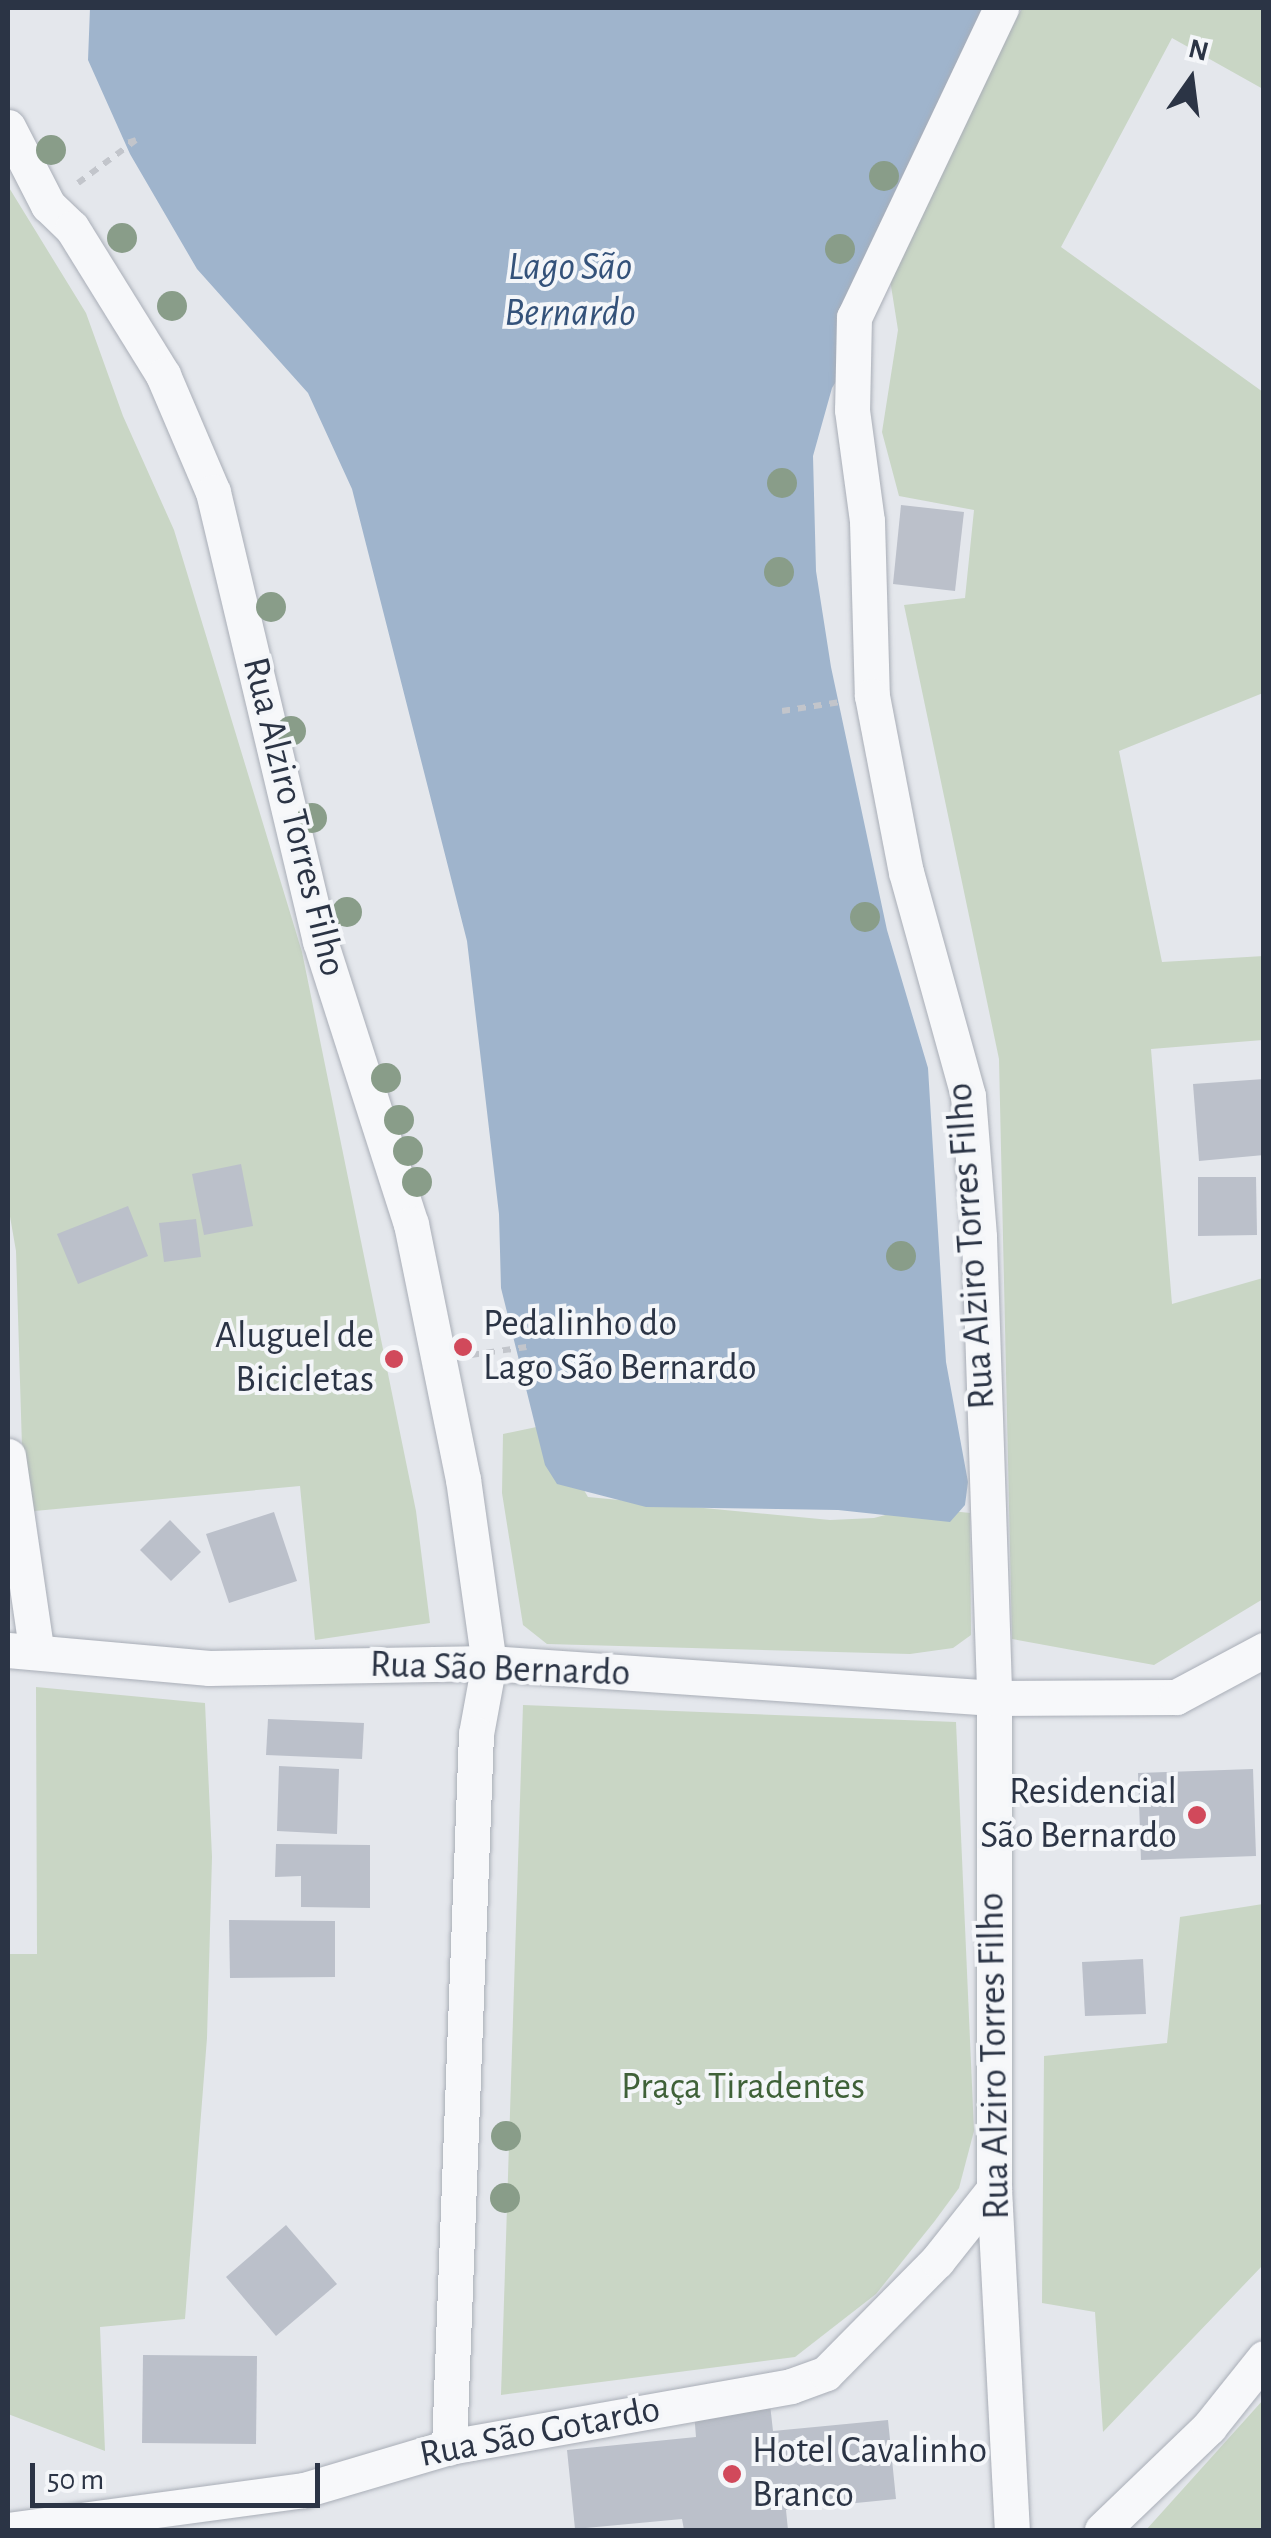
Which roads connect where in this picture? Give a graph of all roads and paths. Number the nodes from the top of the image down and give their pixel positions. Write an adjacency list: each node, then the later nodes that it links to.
1 (1001, 8): 5 (street, Rua Alziro Torres Filho)
2 (8, 127): 4 (street, Rua Alziro Torres Filho)
3 (124, 144): 4 (path)
4 (48, 205): 12 (street, Rua Alziro Torres Filho)
5 (872, 696): 6 (path); 13 (street, Rua Alziro Torres Filho)
6 (782, 711)
7 (526, 1347): 8 (path)
8 (460, 1357)
9 (8, 1456): 10 (street)
10 (22, 1649): 12 (street, Rua São Bernardo)
11 (1264, 1650): 13 (street, Rua São Bernardo)
12 (489, 1663): 13 (street, Rua São Bernardo); 16 (street, Rua Alziro Torres Filho)
13 (994, 1698): 14 (street, Rua Alziro Torres Filho)
14 (994, 2189): 16 (street, Rua São Gotardo); 18 (street, Rua Alziro Torres Filho)
15 (1264, 2358): 19 (street)
16 (449, 2446): 17 (street, Rua São Gotardo)
17 (8, 2530)
18 (1012, 2530)
19 (1102, 2530)

